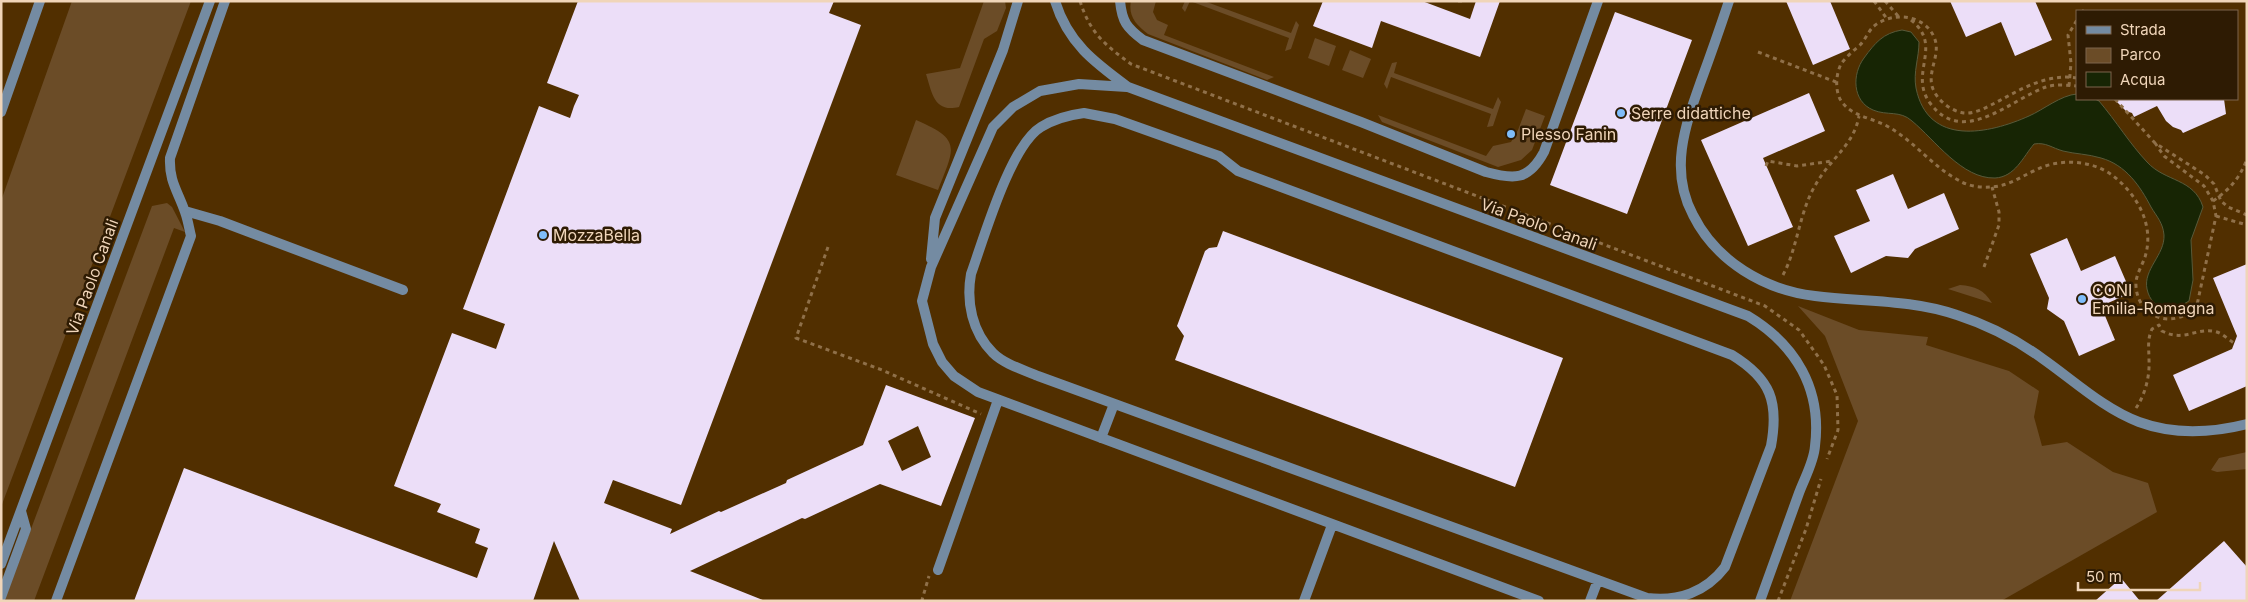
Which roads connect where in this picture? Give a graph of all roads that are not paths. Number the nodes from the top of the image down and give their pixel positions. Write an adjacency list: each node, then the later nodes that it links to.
1 (40, 1): 10 (street)
2 (210, 1): 18 (street, Via Paolo Canali)
3 (225, 1): 11 (street)
4 (1018, 1): 12 (street)
5 (1055, 1): 9 (street, Via Paolo Canali)
6 (1120, 1): 7 (street)
7 (1598, 1)
8 (1730, 1): 16 (street)
9 (1128, 87): 12 (street); 28 (street, Via Paolo Canali)
10 (1, 112)
11 (185, 210): 13 (street); 24 (street)
12 (931, 268): 14 (street)
13 (403, 290)
14 (998, 400): 17 (street); 21 (street)
15 (1114, 404): 17 (street); 22 (street); 22 (street)
16 (2247, 424)
17 (1100, 438): 19 (street)
18 (21, 511): 20 (street, Via Paolo Canali); 23 (street)
19 (1332, 525): 25 (street); 26 (street)
20 (1, 564)
21 (934, 572)
22 (1598, 580): 27 (street)
23 (1, 597)
24 (56, 601)
25 (1304, 601)
26 (1539, 601)
27 (1590, 601)
28 (1760, 601)

